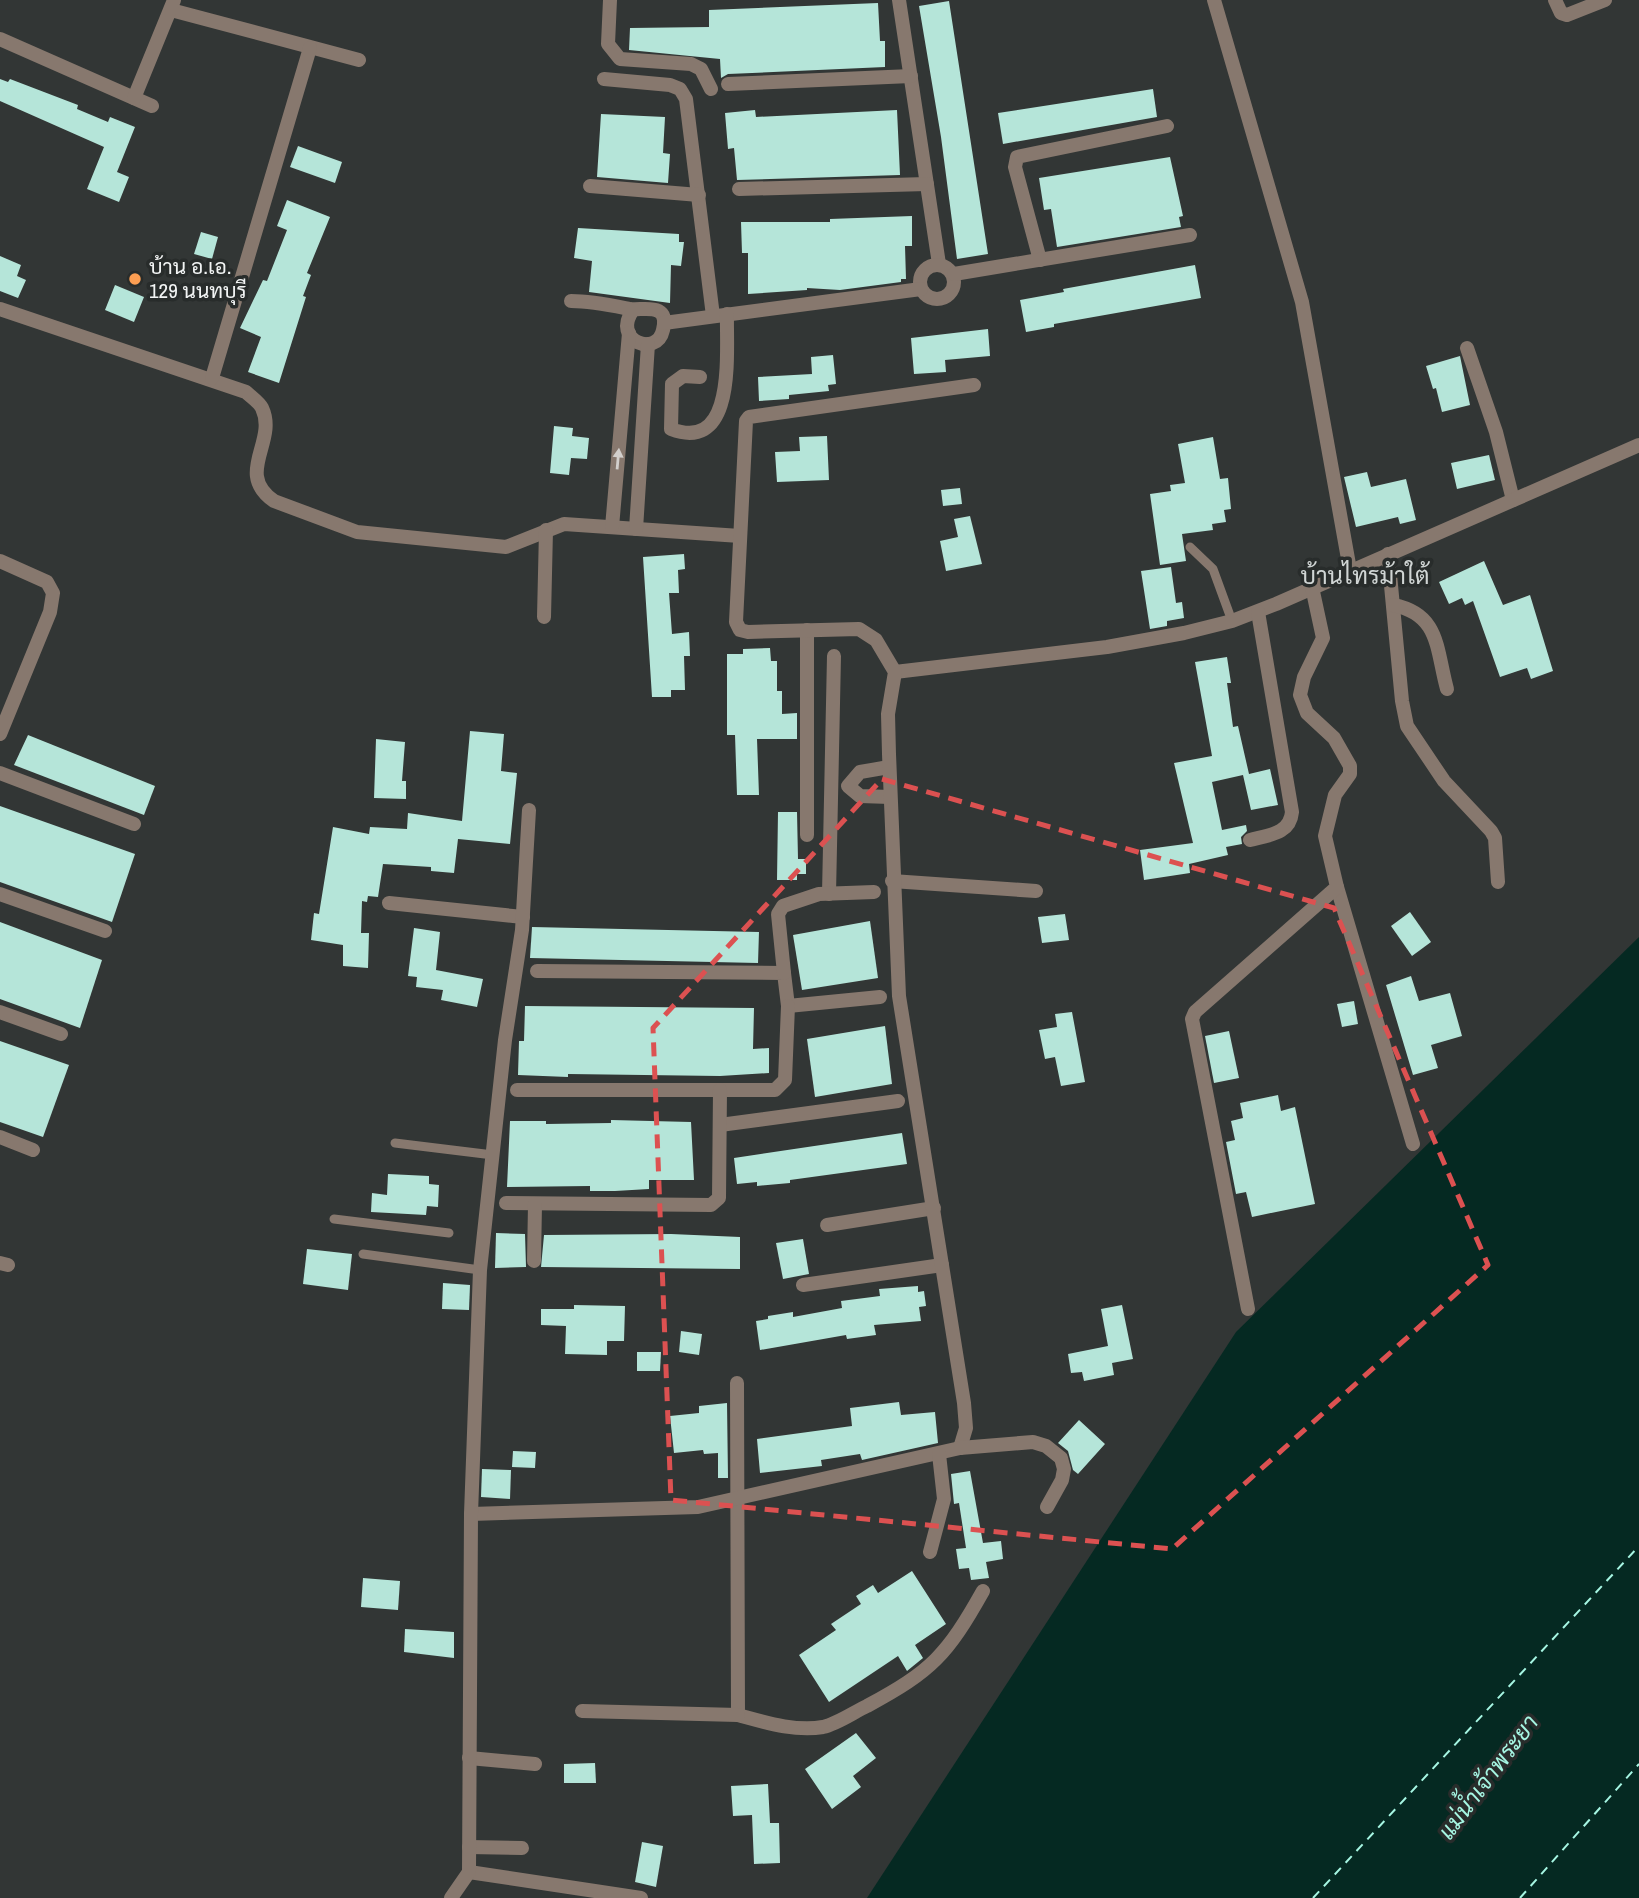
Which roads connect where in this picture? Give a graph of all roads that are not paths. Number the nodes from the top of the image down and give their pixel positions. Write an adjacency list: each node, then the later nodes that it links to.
1 (610, 0): 13 (street)
2 (899, 0): 10 (street)
3 (1214, 0): 46 (street)
4 (1555, 0): 5 (street)
5 (1605, 0)
6 (172, 5): 8 (street); 14 (street)
7 (0, 39): 14 (street)
8 (310, 48): 9 (street); 35 (street)
9 (359, 60)
10 (911, 76): 12 (street); 17 (street)
11 (604, 79): 20 (street)
12 (728, 84)
13 (712, 89)
14 (134, 98): 15 (street)
15 (152, 106)
16 (1167, 126): 22 (street)
17 (927, 184): 19 (street); 23 (street)
18 (590, 186): 20 (street)
19 (739, 190)
20 (699, 195): 29 (street)
21 (1190, 235): 22 (street)
22 (1040, 260): 24 (street)
23 (939, 264): 24 (street); 25 (street)
24 (954, 274): 25 (street)
25 (922, 289): 29 (street)
26 (571, 301): 28 (street)
27 (0, 309): 35 (street)
28 (633, 310): 30 (street); 31 (street)
29 (720, 315): 30 (street); 34 (street)
30 (664, 323): 32 (street)
31 (629, 333): 32 (street); 39 (street, one-way to 31)
32 (648, 344): 40 (street)
33 (1467, 348): 38 (street)
34 (700, 377)
35 (212, 378): 41 (street)
36 (974, 385): 42 (street)
37 (1639, 445): 38 (street)
38 (1513, 500): 44 (street)
39 (612, 527): 40 (street); 41 (street)
40 (636, 529): 42 (street)
41 (546, 530): 50 (street)
42 (740, 536): 52 (street)
43 (1190, 547): 51 (lane)
44 (1388, 554): 46 (street); 48 (street)
45 (3, 562): 56 (street)
46 (1350, 570): 47 (street)
47 (1312, 587): 49 (street); 68 (street)
48 (1393, 606): 55 (street); 67 (street)
49 (1258, 612): 51 (street); 65 (street)
50 (544, 617)
51 (1232, 621): 54 (street)
52 (807, 631): 54 (street); 64 (street)
53 (834, 656): 59 (street)
54 (895, 672): 57 (street)
55 (1447, 689)
56 (0, 734)
57 (889, 767): 60 (street); 61 (street)
58 (0, 773): 63 (street)
59 (831, 786): 60 (street); 72 (street)
60 (848, 786): 61 (street)
61 (890, 797): 66 (street)
62 (529, 810): 74 (street)
63 (134, 824)
64 (807, 835)
65 (1250, 840)
66 (892, 881): 69 (street); 93 (street)
67 (1498, 882)
68 (1337, 887): 88 (street); 102 (street)
69 (1036, 891)
70 (873, 892): 72 (street)
71 (0, 894): 75 (street)
72 (829, 894): 77 (street)
73 (389, 903): 74 (street)
74 (523, 917): 90 (street)
75 (106, 931)
76 (537, 971): 77 (street)
77 (785, 973): 79 (street)
78 (880, 997): 79 (street)
79 (788, 1006): 83 (street)
80 (0, 1012): 81 (street)
81 (61, 1034)
82 (517, 1090): 83 (street)
83 (720, 1090): 85 (street)
84 (898, 1101): 85 (street)
85 (720, 1125): 92 (street)
86 (0, 1137): 89 (street)
87 (395, 1143): 90 (lane)
88 (1413, 1144)
89 (33, 1150)
90 (492, 1155): 100 (street)
91 (506, 1203): 92 (street)
92 (535, 1204): 98 (street)
93 (934, 1208): 95 (street); 99 (street)
94 (334, 1219): 96 (lane)
95 (827, 1226)
96 (449, 1233)
97 (363, 1254): 100 (lane)
98 (534, 1261)
99 (942, 1265): 101 (street); 104 (street)
100 (480, 1270): 108 (street)
101 (803, 1285)
102 (1248, 1309)
103 (737, 1382): 106 (street)
104 (961, 1448): 105 (street); 107 (street)
105 (939, 1454): 106 (street); 109 (street)
106 (738, 1499): 108 (street); 112 (street)
107 (1047, 1507)
108 (471, 1514): 113 (street)
109 (930, 1552)
110 (983, 1591): 112 (street)
111 (582, 1711): 112 (street)
112 (738, 1715)
113 (469, 1758): 114 (street); 115 (street)
114 (535, 1764)
115 (468, 1847): 116 (street); 117 (street)
116 (522, 1848)
117 (469, 1872): 118 (street); 119 (street)
118 (451, 1898)
119 (641, 1898)

